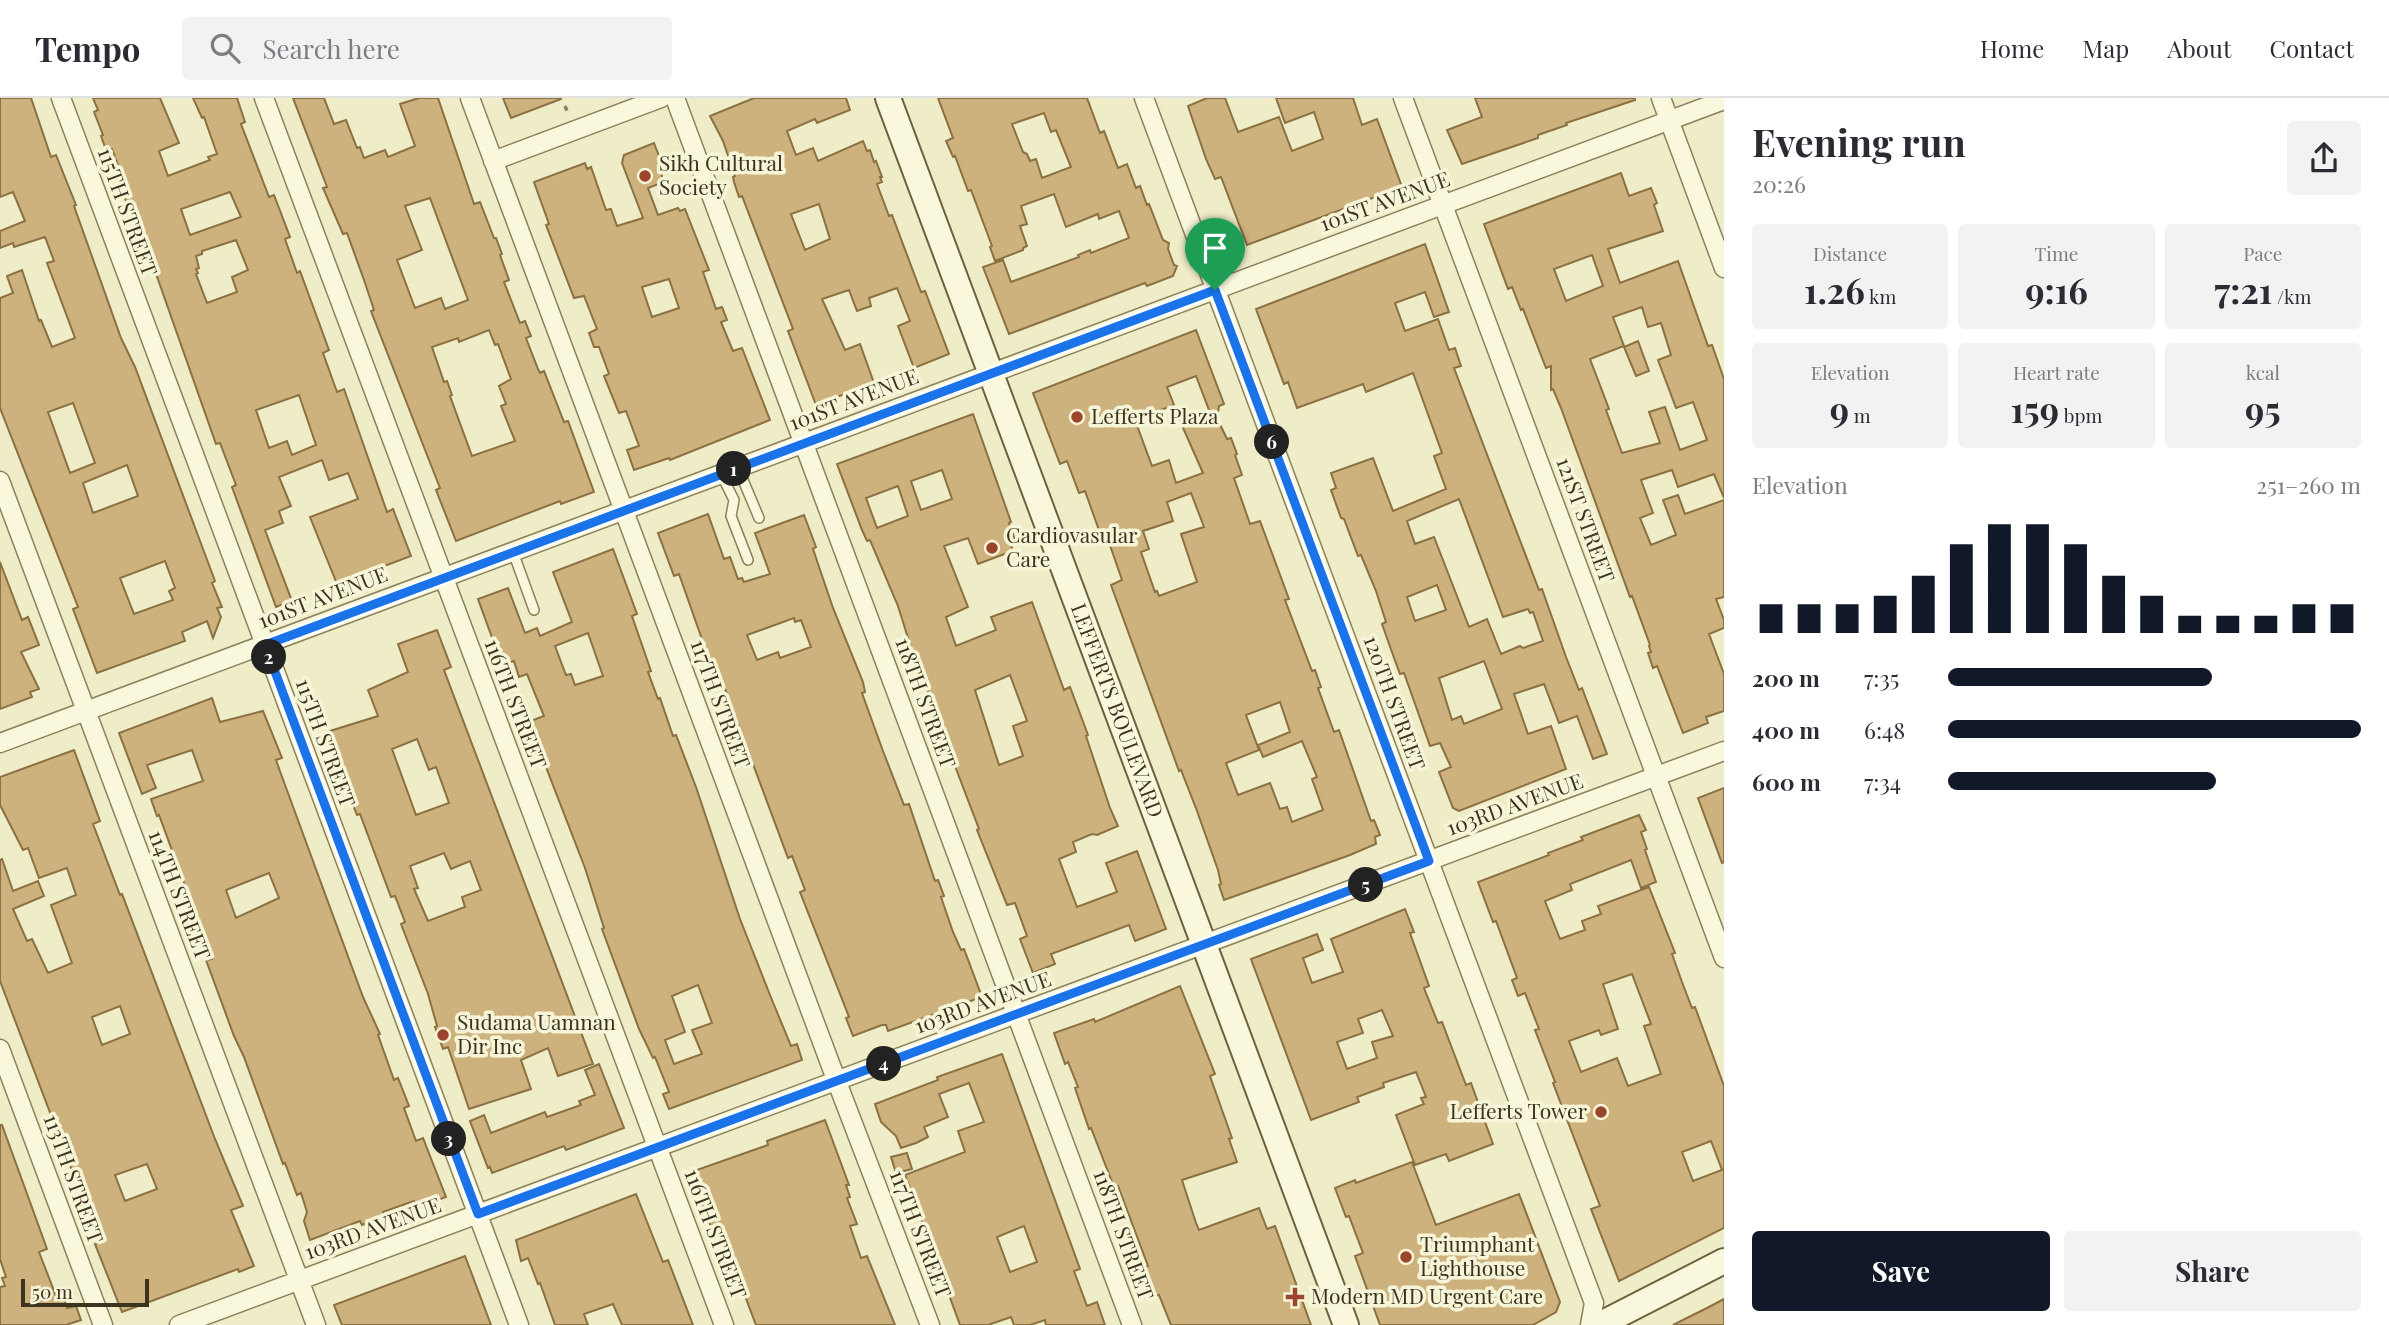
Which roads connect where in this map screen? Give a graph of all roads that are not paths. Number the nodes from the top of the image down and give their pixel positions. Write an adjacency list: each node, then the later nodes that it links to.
1 (61, 98): 26 (street, 115TH STREET)
2 (264, 98): 24 (street, 116TH STREET)
3 (470, 98): 12 (street, 117TH STREET)
4 (661, 98): 12 (street)
5 (675, 98): 17 (street, 118TH STREET)
6 (888, 98): 16 (street, LEFFERTS BOULEVARD)
7 (1143, 98): 15 (street, 120TH STREET)
8 (1403, 98): 13 (street, 121ST STREET)
9 (1661, 98): 11 (street)
10 (1722, 105): 11 (street, 101ST AVENUE)
11 (1669, 121): 13 (street, 101ST AVENUE); 14 (street)
12 (493, 161): 20 (street, 117TH STREET)
13 (1443, 205): 15 (street, 101ST AVENUE); 30 (street, 121ST STREET)
14 (1724, 268)
15 (1215, 290): 16 (street, 101ST AVENUE); 31 (street, 120TH STREET)
16 (992, 373): 17 (street, 101ST AVENUE); 33 (street, LEFFERTS BOULEVARD)
17 (804, 443): 18 (street, 101ST AVENUE); 35 (street, 118TH STREET)
18 (730, 471): 20 (street, 101ST AVENUE); 21 (lane); 23 (lane)
19 (0, 481): 27 (street, 114TH STREET)
20 (624, 511): 22 (street, 101ST AVENUE); 37 (street, 117TH STREET)
21 (759, 518)
22 (513, 552): 24 (street, 101ST AVENUE); 25 (lane)
23 (748, 560)
24 (444, 578): 26 (street, 101ST AVENUE); 38 (street, 116TH STREET)
25 (534, 610)
26 (265, 645): 27 (street, 101ST AVENUE); 39 (street, 115TH STREET)
27 (85, 711): 28 (street, 101ST AVENUE); 41 (street, 114TH STREET)
28 (0, 743)
29 (1724, 751): 30 (street, 103RD AVENUE)
30 (1656, 776): 31 (street, 103RD AVENUE); 32 (street, 121ST STREET)
31 (1429, 861): 33 (street, 103RD AVENUE); 50 (street, 120TH STREET)
32 (1720, 934): 34 (street, 121ST STREET)
33 (1205, 945): 35 (street, 103RD AVENUE); 49 (street, LEFFERTS BOULEVARD)
34 (1724, 958)
35 (1017, 1014): 37 (street, 103RD AVENUE); 48 (street, 118TH STREET)
36 (0, 1049): 42 (street, 113TH STREET)
37 (837, 1082): 38 (street, 103RD AVENUE); 47 (street, 117TH STREET)
38 (657, 1147): 39 (street, 103RD AVENUE); 46 (street, 116TH STREET)
39 (478, 1214): 41 (street, 103RD AVENUE); 45 (street, 115TH STREET)
40 (1724, 1261): 51 (street)
41 (299, 1280): 43 (street, 103RD AVENUE); 44 (street, 114TH STREET)
42 (103, 1325)
43 (179, 1325)
44 (316, 1325)
45 (519, 1325)
46 (724, 1325)
47 (930, 1325)
48 (1132, 1325)
49 (1346, 1325)
50 (1591, 1325)
51 (1599, 1325)

